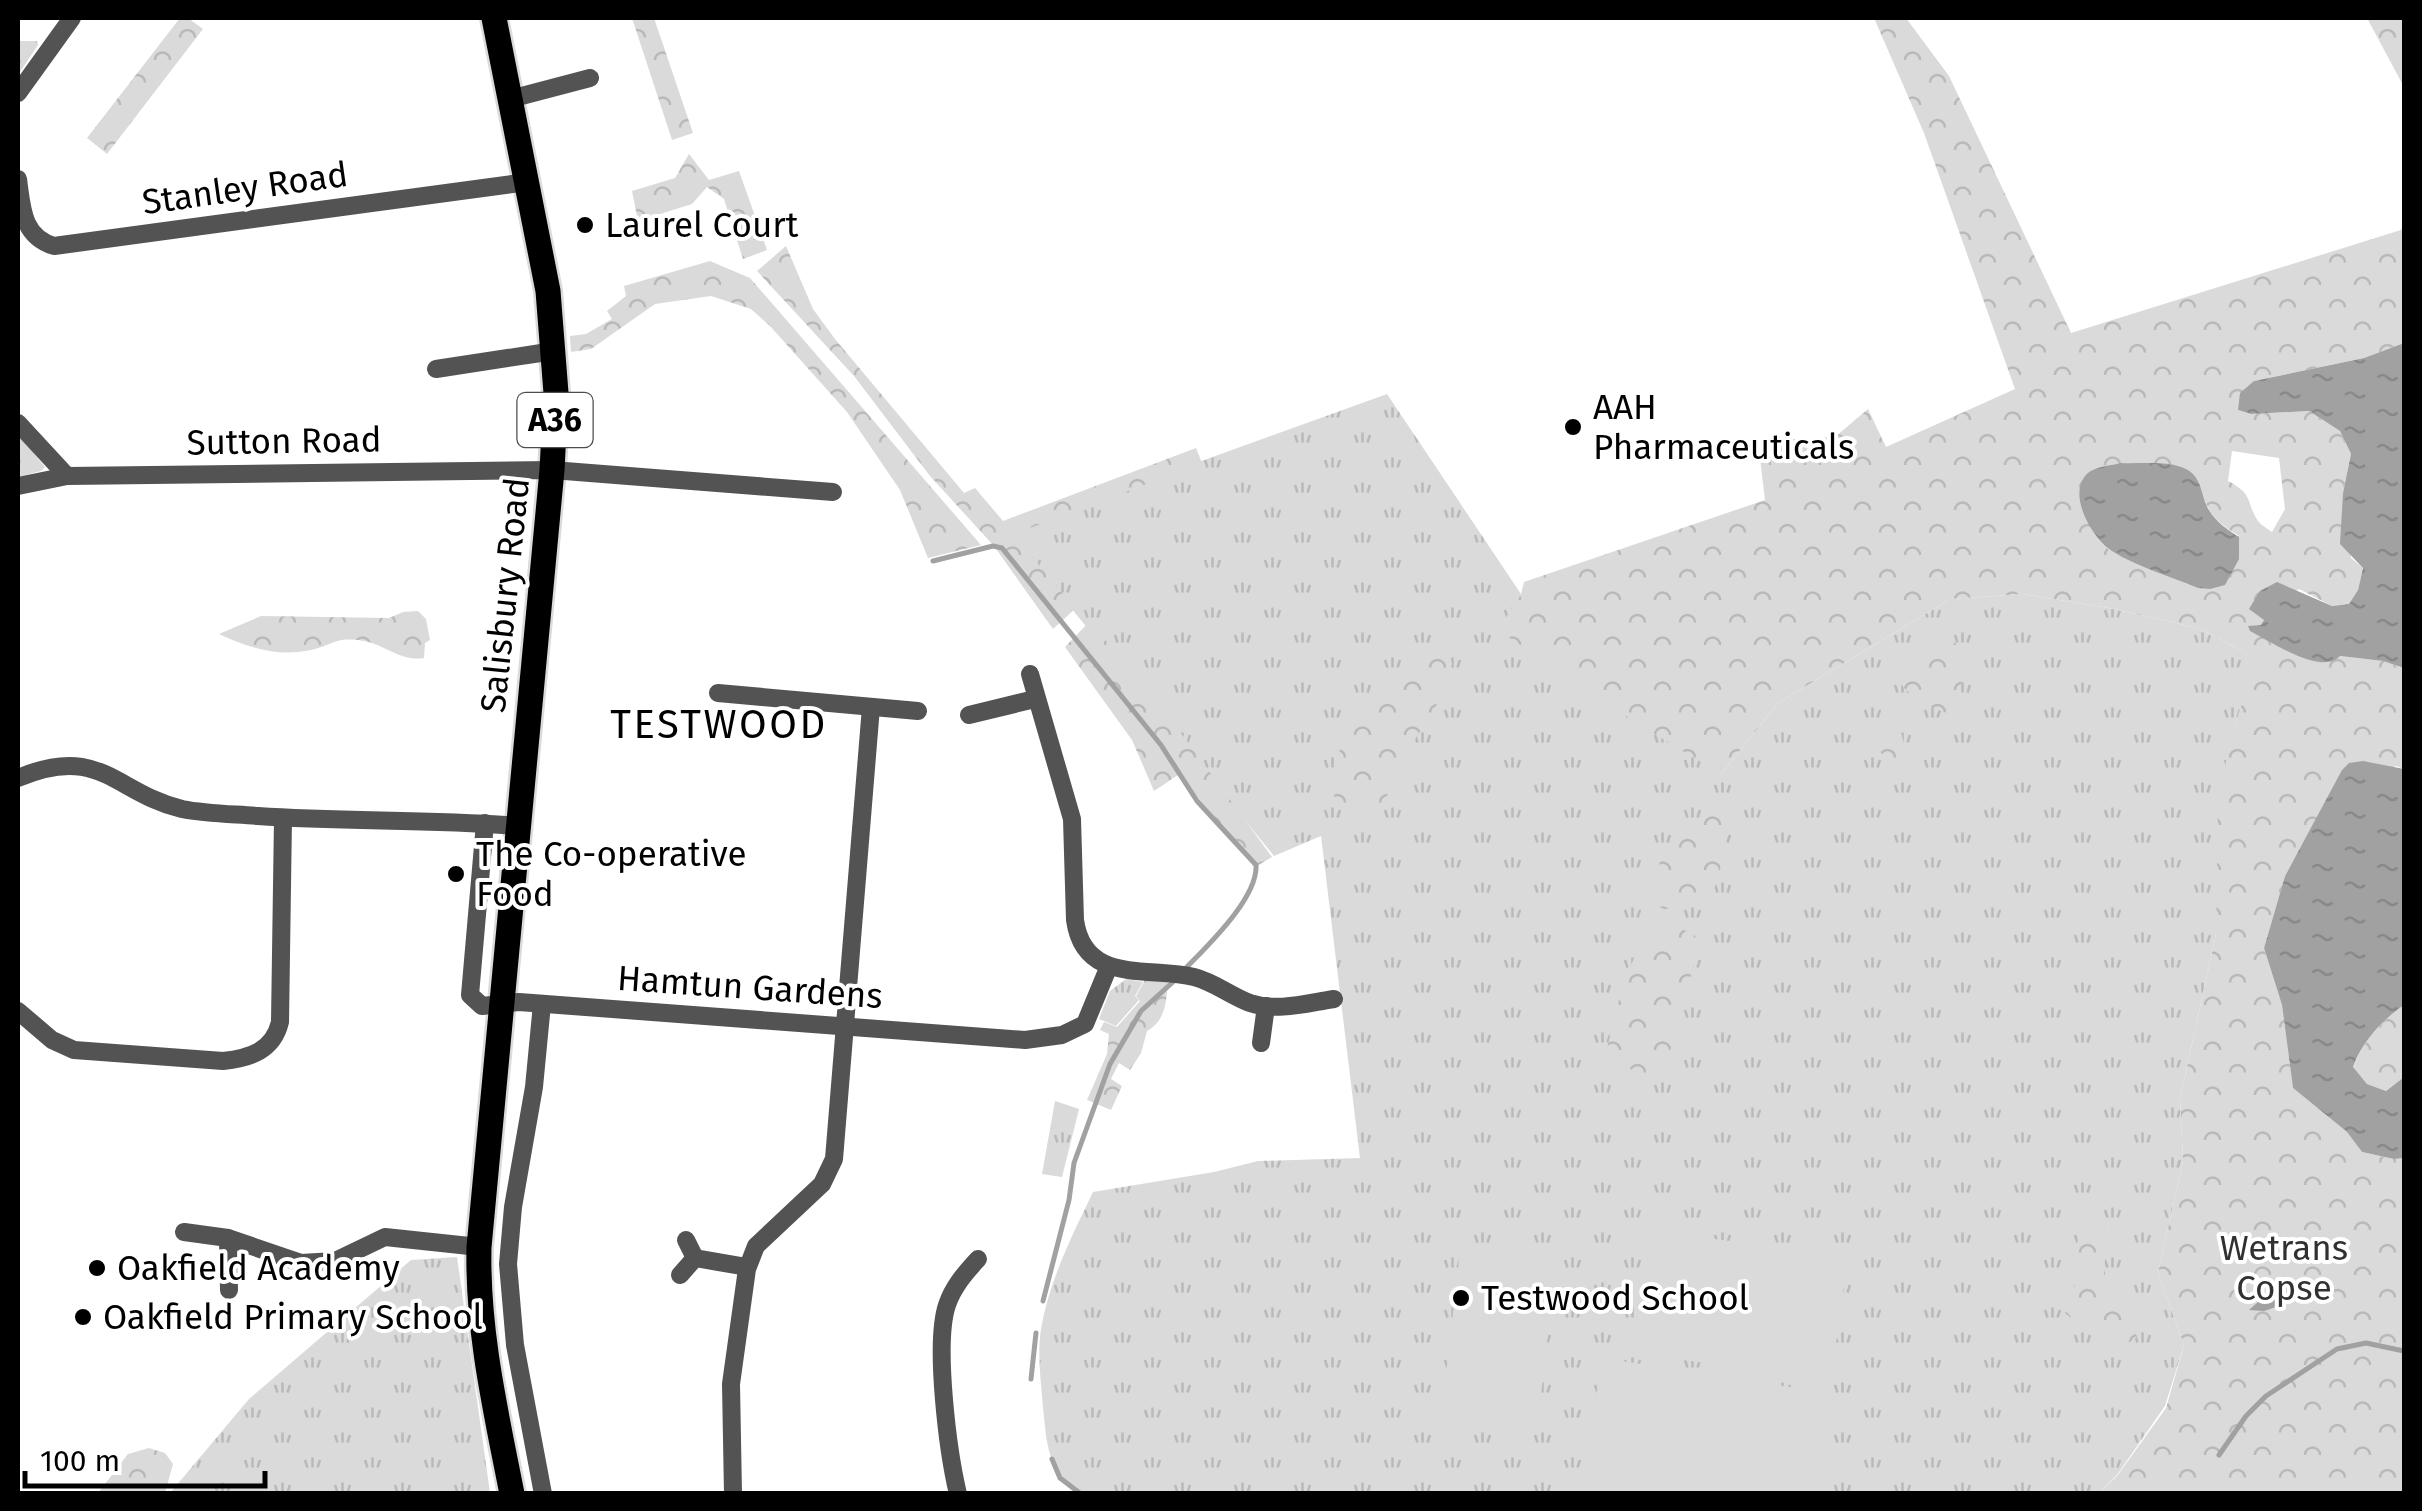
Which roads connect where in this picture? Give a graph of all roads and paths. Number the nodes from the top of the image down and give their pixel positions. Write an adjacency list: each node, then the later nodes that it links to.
1 (72, 18): 4 (street)
2 (494, 18): 5 (main road, Salisbury Road / A36)
3 (590, 78): 5 (street)
4 (18, 92)
5 (510, 99): 7 (main road, Salisbury Road / A36)
6 (18, 178): 7 (street, Stanley Road)
7 (527, 182): 8 (main road, Salisbury Road / A36)
8 (554, 351): 9 (street); 11 (main road, Salisbury Road / A36)
9 (436, 369)
10 (18, 423): 12 (street)
11 (552, 470): 12 (street, Sutton Road); 14 (street, Sutton Road); 24 (main road, Salisbury Road / A36)
12 (67, 476): 13 (street, Sutton Road)
13 (18, 486)
14 (833, 492)
15 (1030, 674): 17 (street)
16 (718, 693): 18 (street)
17 (1035, 699): 20 (street); 25 (street)
18 (872, 707): 19 (street); 31 (street)
19 (918, 711)
20 (970, 715)
21 (18, 778): 22 (street)
22 (282, 818): 23 (street); 30 (street)
23 (485, 823): 24 (street); 27 (street)
24 (518, 826): 27 (main road, Salisbury Road / A36)
25 (1109, 966): 29 (street); 31 (street, Hamtun Gardens)
26 (1334, 999): 29 (street)
27 (500, 1003): 28 (street, Hamtun Gardens); 36 (main road, Salisbury Road / A36)
28 (542, 1004): 31 (street, Hamtun Gardens); 43 (street)
29 (1266, 1006): 32 (street)
30 (18, 1011)
31 (845, 1026): 39 (street)
32 (1260, 1043)
33 (184, 1232): 34 (street)
34 (228, 1238): 36 (street); 41 (street)
35 (686, 1240): 37 (street)
36 (478, 1247): 42 (main road, Salisbury Road / A36)
37 (695, 1258): 39 (street); 40 (street)
38 (978, 1260): 45 (street)
39 (747, 1267): 44 (street)
40 (680, 1275)
41 (229, 1290)
42 (512, 1494)
43 (543, 1494)
44 (733, 1494)
45 (958, 1494)

